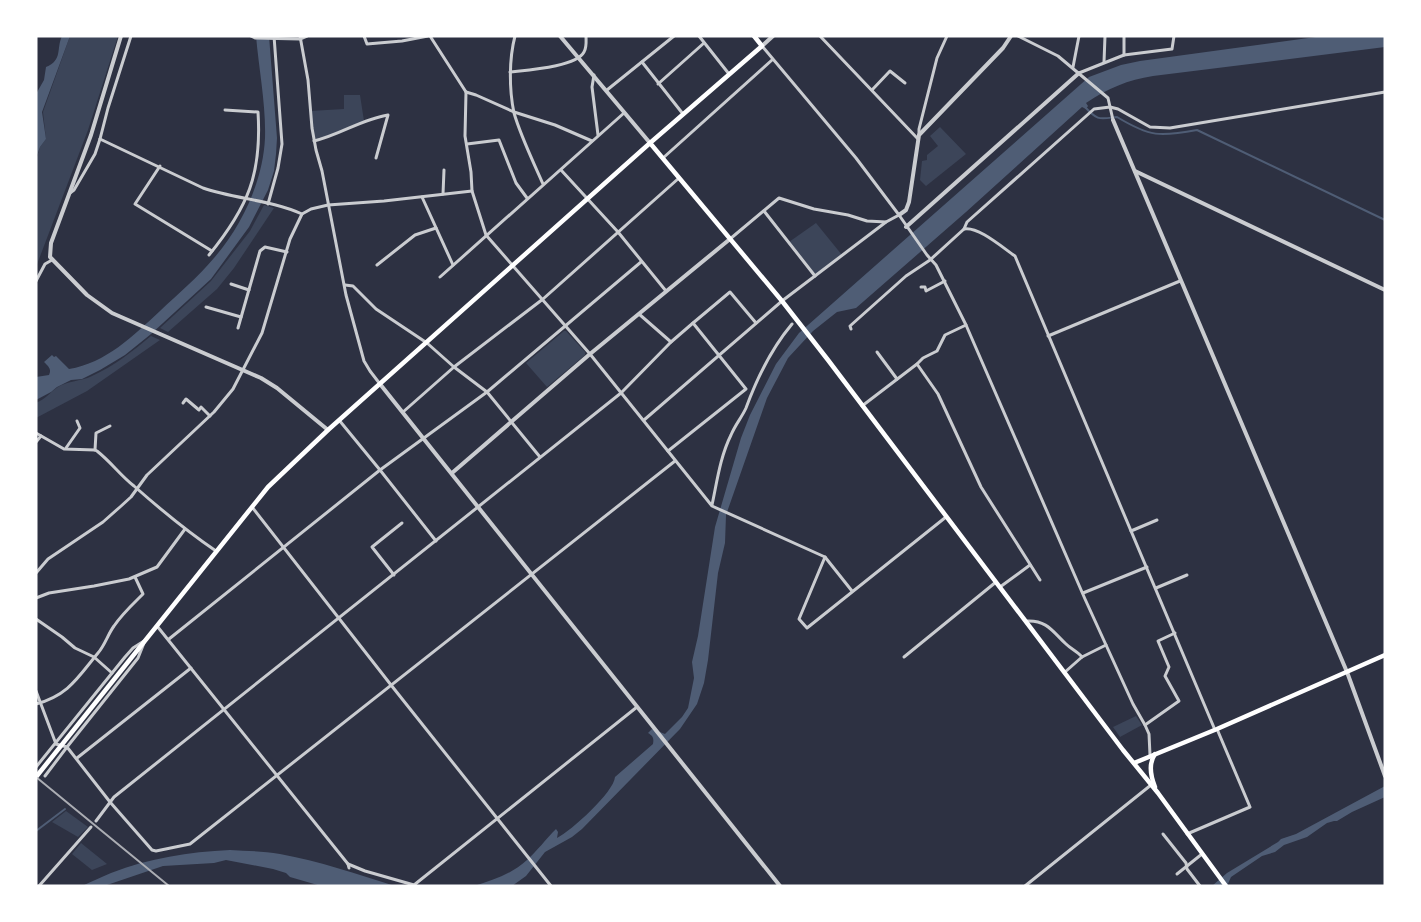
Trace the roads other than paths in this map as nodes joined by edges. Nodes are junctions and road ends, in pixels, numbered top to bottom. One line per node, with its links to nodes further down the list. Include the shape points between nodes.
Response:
1 (121, 36): 65 (street)
2 (130, 36): 51 (street)
3 (307, 36): 22 (street)
4 (364, 36): 5 (street, via 367,44)
5 (429, 36): 41 (street)
6 (515, 36): 33 (street)
7 (560, 36): 28 (street)
8 (586, 36): 28 (street, via 586,50)
9 (674, 36): 30 (street)
10 (698, 36): 25 (street)
11 (754, 36): 26 (main road)
12 (773, 36): 26 (street)
13 (820, 36): 40 (street)
14 (947, 36): 50 (street, via 937,58)
15 (1010, 36): 50 (street, via 1004,48)
16 (1018, 36): 24 (street)
17 (1079, 36): 32 (street)
18 (1105, 36): 31 (street)
19 (1124, 36): 27 (street)
20 (1174, 36): 27 (street, via 1172,49)
21 (253, 37): 23 (street)
22 (300, 37): 23 (street); 52 (street)
23 (273, 38): 71 (street, via 282,144)
24 (1025, 38): 32 (street)
25 (704, 43): 34 (street); 38 (street)
26 (762, 46): 29 (street); 34 (main road)
27 (1124, 55): 31 (street)
28 (579, 58): 33 (street, via 547,68); 36 (street)
29 (772, 60): 57 (street); 75 (street, via 856,158)
30 (642, 62): 38 (street); 39 (street)
31 (1104, 62): 35 (street)
32 (1073, 68): 35 (street)
33 (510, 72): 45 (street)
34 (730, 74): 47 (main road)
35 (1080, 74): 43 (street, via 1108,98); 78 (street)
36 (594, 75): 39 (street); 49 (street, via 592,87)
37 (905, 83): 40 (street, via 890,71)
38 (658, 84): 47 (street)
39 (606, 90): 46 (street)
40 (872, 90): 50 (street)
41 (466, 92): 45 (street); 55 (street)
42 (1385, 92): 43 (street, via 1170,128 1150,127 1118,108)
43 (1110, 107): 48 (street); 79 (street, via 1088,114 967,222)
44 (225, 110): 68 (street, via 258,112 260,138 254,179)
45 (514, 112): 53 (street); 63 (street)
46 (624, 113): 49 (street); 54 (street)
47 (683, 114): 54 (main road)
48 (1113, 120): 61 (street)
49 (598, 136): 53 (street)
50 (919, 137): 75 (street, via 911,197 908,207)
51 (100, 139): 58 (street); 65 (street)
52 (314, 141): 56 (street, via 388,115); 72 (street)
53 (592, 141): 60 (street)
54 (650, 143): 57 (main road); 70 (main road)
55 (467, 144): 64 (street); 69 (street, via 499,140 516,183)
56 (376, 158)
57 (663, 158): 62 (main road)
58 (160, 166): 68 (street, via 203,188); 83 (street, via 135,204)
59 (444, 170): 66 (street)
60 (561, 170): 63 (street); 70 (street)
61 (1135, 171): 96 (street); 101 (street)
62 (679, 178): 80 (street); 82 (main road)
63 (543, 184): 69 (street)
64 (472, 192): 66 (street); 81 (street)
65 (69, 194): 87 (street, via 51,243)
66 (443, 194): 67 (street)
67 (422, 197): 72 (street); 77 (street)
68 (247, 198): 71 (street); 83 (street, via 231,227)
69 (528, 198): 81 (street)
70 (587, 200): 80 (street); 91 (main road)
71 (267, 204): 74 (street)
72 (328, 205): 74 (street); 98 (street)
73 (764, 210): 76 (street, via 779,198 867,221); 82 (street); 92 (street)
74 (302, 214): 84 (street)
75 (899, 215): 76 (street); 78 (street)
76 (886, 222): 92 (street)
77 (436, 228): 89 (street); 90 (street, via 415,236)
78 (907, 228): 86 (street)
79 (964, 229): 86 (street); 115 (street, via 979,232 1015,256)
80 (618, 232): 88 (street); 103 (street)
81 (486, 235): 89 (street); 91 (street)
82 (730, 239): 102 (street); 104 (main road)
83 (212, 251): 85 (street)
84 (287, 252): 100 (street, via 262,248); 123 (street, via 262,333)
85 (208, 255)
86 (931, 259): 95 (street); 114 (street, via 884,294 850,326)
87 (52, 260): 94 (street, via 45,264); 123 (street, via 112,313)
88 (641, 262): 102 (street); 112 (street)
89 (453, 265): 93 (street)
90 (377, 266)
91 (514, 266): 103 (street); 117 (main road)
92 (815, 276): 104 (street)
93 (440, 277)
94 (36, 281)
95 (945, 281): 99 (street, via 926,291); 111 (street)
96 (1180, 281): 115 (street); 192 (street)
97 (231, 284): 100 (street)
98 (345, 285): 117 (street, via 352,286 376,309); 125 (street, via 364,361)
99 (921, 287)
100 (249, 290): 107 (street)
101 (1385, 290)
102 (666, 291): 106 (street)
103 (542, 299): 112 (street); 122 (street)
104 (782, 301): 109 (street); 131 (main road)
105 (206, 307): 107 (street)
106 (639, 314): 116 (street); 119 (street)
107 (241, 317): 113 (street)
108 (693, 323): 109 (street, via 730,292); 116 (street); 120 (street)
109 (756, 323): 120 (street)
110 (792, 324): 129 (street)
111 (966, 325): 121 (street, via 945,336 937,351); 176 (street)
112 (566, 326): 119 (street); 127 (street)
113 (238, 328)
114 (852, 330)
115 (1048, 336): 159 (street)
116 (671, 342): 128 (street)
117 (427, 343): 122 (street); 125 (main road)
118 (877, 352): 124 (street)
119 (590, 354): 128 (street); 137 (street)
120 (719, 355): 126 (street); 135 (street)
121 (917, 364): 124 (street); 164 (street, via 938,394 981,487)
122 (454, 367): 127 (street); 132 (street)
123 (244, 370): 133 (street, via 233,390); 139 (street, via 277,388)
124 (897, 379): 131 (street)
125 (380, 384): 132 (street); 134 (main road)
126 (746, 389): 129 (street); 146 (street)
127 (487, 392): 137 (street); 142 (street)
128 (621, 393): 135 (street); 147 (street)
129 (751, 393): 153 (street, via 724,452)
130 (183, 403): 133 (street, via 186,399)
131 (862, 406): 155 (main road)
132 (403, 412): 142 (street)
133 (210, 416): 151 (street)
134 (339, 420): 139 (main road); 149 (street)
135 (644, 420): 146 (street)
136 (77, 421): 144 (street, via 80,428)
137 (512, 421): 147 (street); 150 (street)
138 (110, 426): 145 (street, via 96,433)
139 (328, 430): 154 (main road, via 268,487)
140 (36, 433): 141 (street)
141 (41, 436): 143 (street); 144 (street)
142 (424, 437): 149 (street); 150 (street)
143 (36, 442)
144 (65, 449): 145 (street)
145 (95, 450): 151 (street)
146 (668, 451): 148 (street)
147 (540, 456): 152 (street)
148 (676, 460): 153 (street); 167 (street)
149 (380, 470): 160 (street); 161 (street)
150 (452, 473): 152 (street)
151 (136, 488): 158 (street); 166 (street, via 103,522 48,559)
152 (478, 506): 160 (street); 167 (street)
153 (712, 506): 163 (street)
154 (252, 507): 161 (street); 162 (main road)
155 (946, 517): 172 (main road); 175 (street)
156 (1157, 520): 159 (street)
157 (402, 523): 168 (street, via 372,547)
158 (184, 529): 162 (street); 170 (street, via 157,567)
159 (1131, 531): 165 (street)
160 (436, 541): 168 (street)
161 (283, 548): 179 (street); 183 (street)
162 (216, 552): 181 (main road)
163 (825, 557): 175 (street); 175 (street, via 799,618 807,628)
164 (1030, 565): 171 (street); 173 (street)
165 (1147, 567): 174 (street); 176 (street)
166 (36, 573)
167 (531, 573): 194 (street); 198 (street)
168 (394, 575): 179 (street)
169 (1187, 575): 174 (street)
170 (136, 577): 177 (street); 188 (street, via 143,594 114,626)
171 (1040, 580)
172 (996, 582): 173 (main road); 189 (street)
173 (1000, 587): 180 (main road)
174 (1156, 588): 182 (street)
175 (852, 592)
176 (1082, 593): 185 (street)
177 (36, 598)
178 (36, 619): 188 (street, via 75,648)
179 (339, 619): 194 (street); 199 (street)
180 (1027, 621): 187 (street, via 1042,623); 191 (main road)
181 (157, 626): 183 (street); 184 (main road)
182 (1175, 633): 200 (street, via 1158,641 1169,668 1165,676 1178,702); 201 (street)
183 (169, 639): 190 (street)
184 (145, 641): 193 (street, via 133,648); 203 (street, via 138,658); 212 (main road)
185 (1106, 645): 187 (street); 200 (street)
186 (1385, 655): 192 (main road)
187 (1082, 656): 191 (street)
188 (94, 657): 193 (street); 196 (street, via 74,684)
189 (904, 657)
190 (191, 668): 199 (street); 206 (street)
191 (1065, 672): 207 (main road)
192 (1347, 672): 201 (main road); 211 (street)
193 (112, 673): 202 (street)
194 (391, 685): 210 (street); 216 (street)
195 (36, 691): 196 (street)
196 (41, 703): 197 (street); 202 (street)
197 (36, 704)
198 (638, 706): 216 (street); 226 (street)
199 (224, 709): 210 (street); 215 (street)
200 (1145, 725): 205 (street, via 1150,737)
201 (1216, 729): 204 (main road); 220 (street, via 1250,807)
202 (56, 744): 203 (street); 208 (street)
203 (67, 747): 206 (street); 209 (street)
204 (1158, 752): 205 (main road); 214 (main road, via 1152,758 1151,768)
205 (1150, 756): 207 (main road)
206 (77, 758): 215 (street)
207 (1134, 763): 213 (main road)
208 (36, 767)
209 (45, 776)
210 (276, 776): 215 (street, via 190,844 156,851); 216 (street, via 349,866 414,885)
211 (1385, 776)
212 (36, 778)
213 (1151, 785): 214 (main road); 227 (street)
214 (1158, 793): 220 (main road)
215 (110, 802): 217 (street)
216 (497, 818): 225 (street)
217 (96, 821)
218 (91, 827): 224 (street)
219 (1163, 834): 222 (street)
220 (1187, 834): 221 (main road)
221 (1202, 854): 222 (street); 229 (main road)
222 (1186, 866): 223 (street); 228 (street)
223 (1177, 874)
224 (39, 886)
225 (551, 886)
226 (780, 886)
227 (1025, 886)
228 (1200, 886)
229 (1226, 886)

